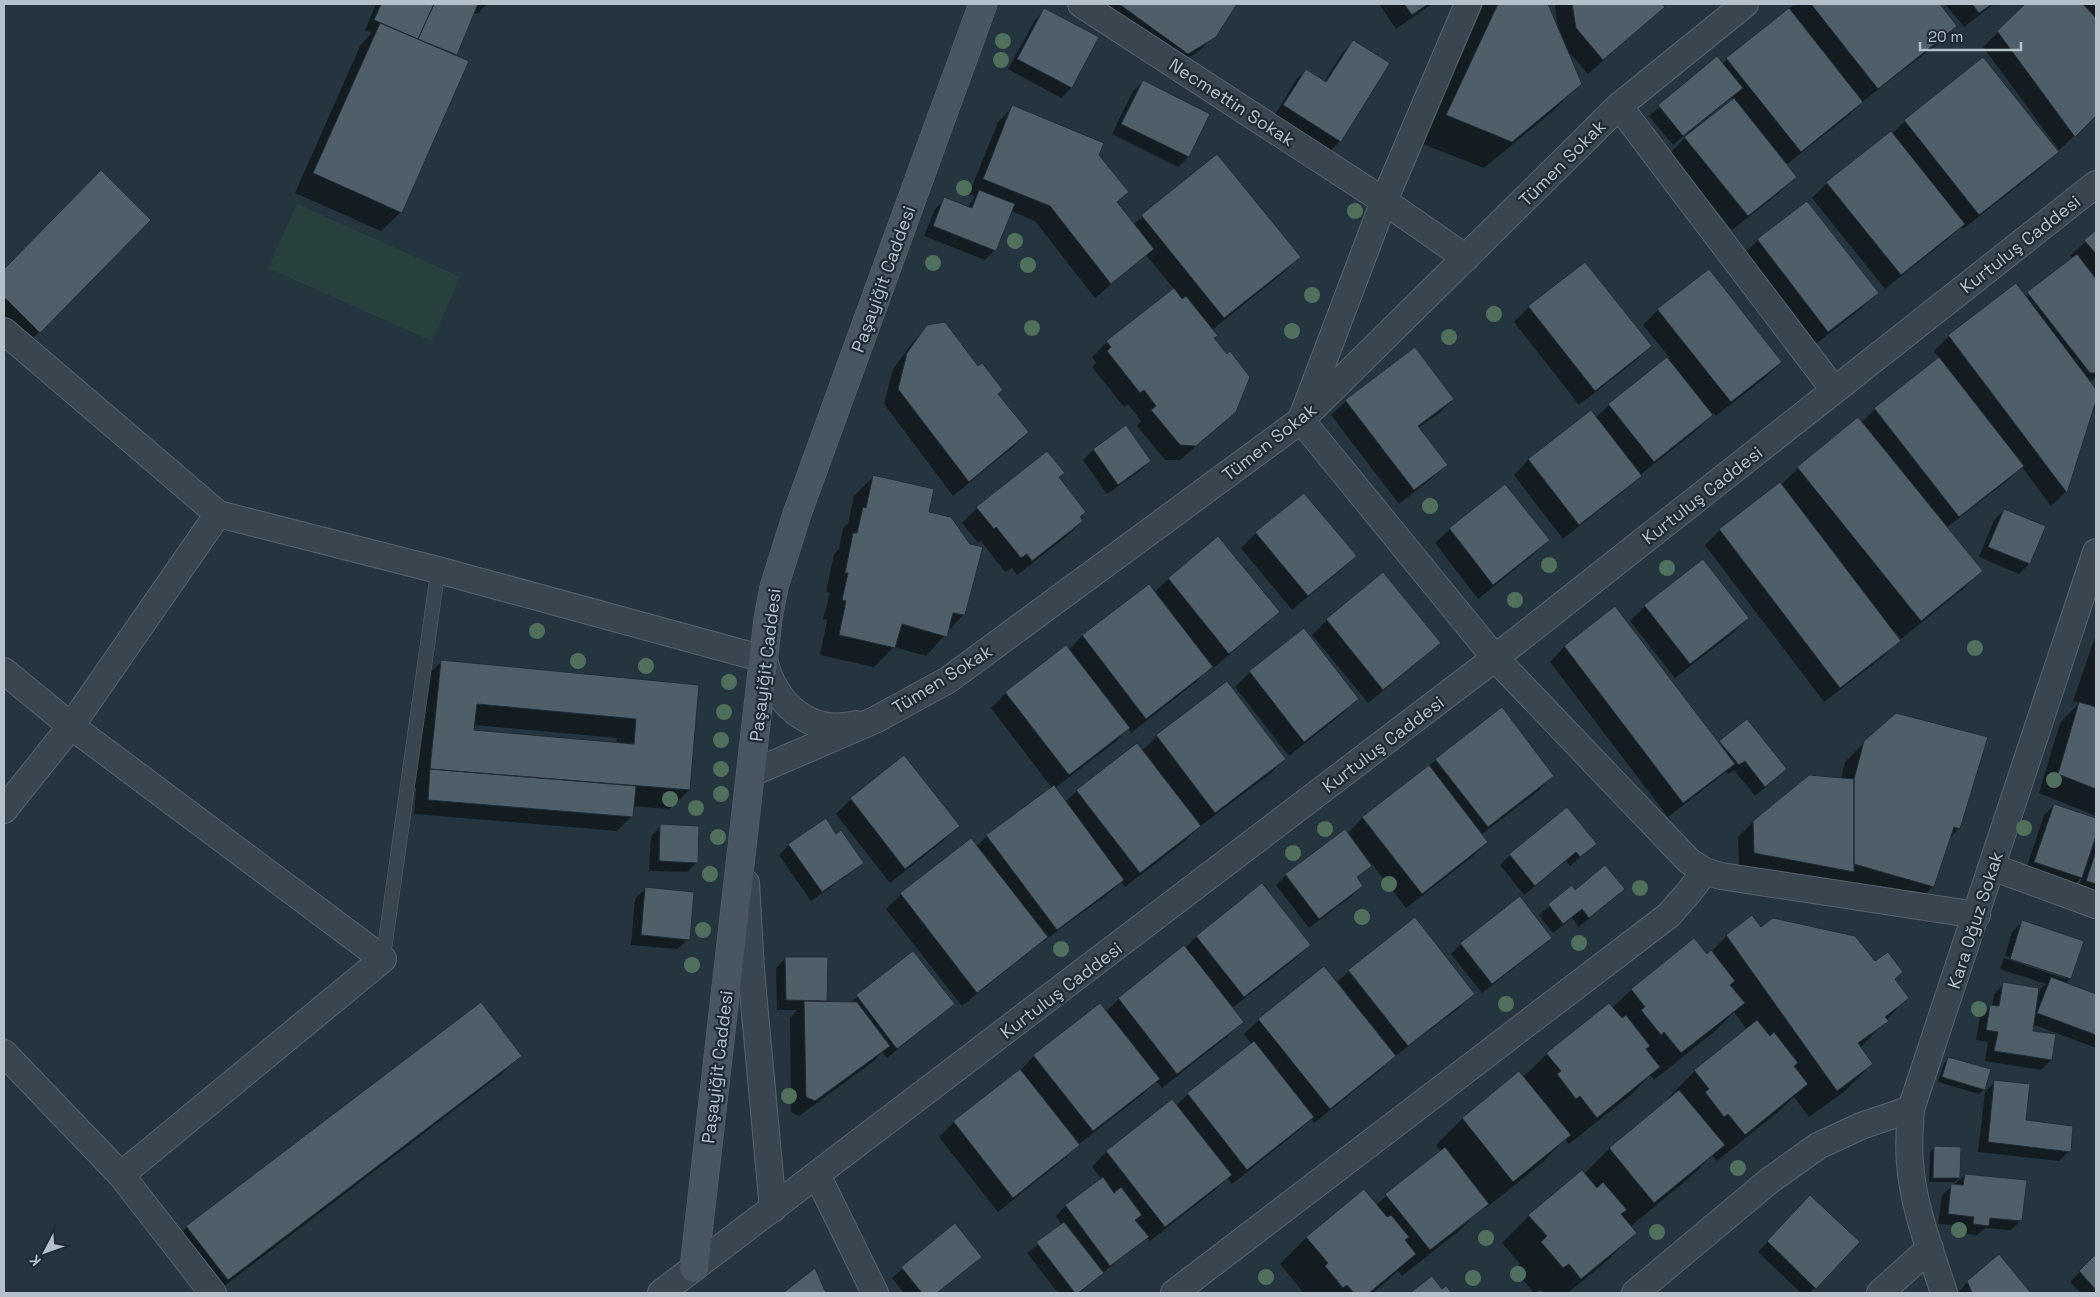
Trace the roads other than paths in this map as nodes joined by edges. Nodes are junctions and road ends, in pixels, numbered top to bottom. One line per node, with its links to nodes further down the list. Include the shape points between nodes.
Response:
1 (983, 4): 16 (main road, Paşayiğit Caddesi, via 788,541 774,588)
2 (1081, 4): 7 (street, Necmettin Sokak)
3 (1468, 4): 7 (street)
4 (1745, 4): 5 (street, Tümen Sokak)
5 (1619, 106): 8 (street, Tümen Sokak); 10 (street)
6 (2096, 184): 10 (street, Kurtuluş Caddesi)
7 (1384, 201): 8 (street, Necmettin Sokak); 11 (street)
8 (1466, 258): 11 (street, Tümen Sokak)
9 (4, 331): 12 (street)
10 (1834, 390): 15 (street, Kurtuluş Caddesi)
11 (1302, 420): 15 (street); 18 (street, Tümen Sokak, via 973,664)
12 (218, 514): 14 (street); 19 (street)
13 (2096, 552): 23 (street, Kara Oğuz Sokak)
14 (438, 570): 16 (street); 27 (lane)
15 (1495, 658): 24 (street, via 1689,861); 31 (street, Kurtuluş Caddesi)
16 (764, 659): 18 (street, via 773,688 798,715 829,726 846,727); 20 (main road, Paşayiğit Caddesi)
17 (4, 671): 19 (street)
18 (875, 720): 20 (street, Tümen Sokak)
19 (71, 726): 21 (street); 27 (street)
20 (752, 774): 22 (main road, Paşayiğit Caddesi)
21 (4, 810)
22 (744, 840): 32 (street, via 751,970); 34 (main road, Paşayiğit Caddesi)
23 (1992, 868): 25 (street); 26 (street, Kara Oğuz Sokak)
24 (1705, 871): 26 (street); 38 (street, via 1669,915)
25 (2096, 905)
26 (1977, 915): 29 (street, Kara Oğuz Sokak)
27 (383, 959): 30 (street)
28 (4, 1053): 30 (street)
29 (1911, 1109): 33 (street, Kara Oğuz Sokak, via 1910,1165); 39 (street, via 1861,1126 1818,1146 1769,1181)
30 (121, 1175): 35 (street)
31 (817, 1175): 32 (street, Kurtuluş Caddesi); 37 (street)
32 (774, 1209): 34 (street, Kurtuluş Caddesi)
33 (1930, 1248): 40 (street); 41 (street, Kara Oğuz Sokak)
34 (694, 1268): 36 (street, Kurtuluş Caddesi)
35 (213, 1293)
36 (661, 1293)
37 (874, 1293)
38 (1174, 1293)
39 (1635, 1293)
40 (1880, 1293)
41 (1944, 1293)

